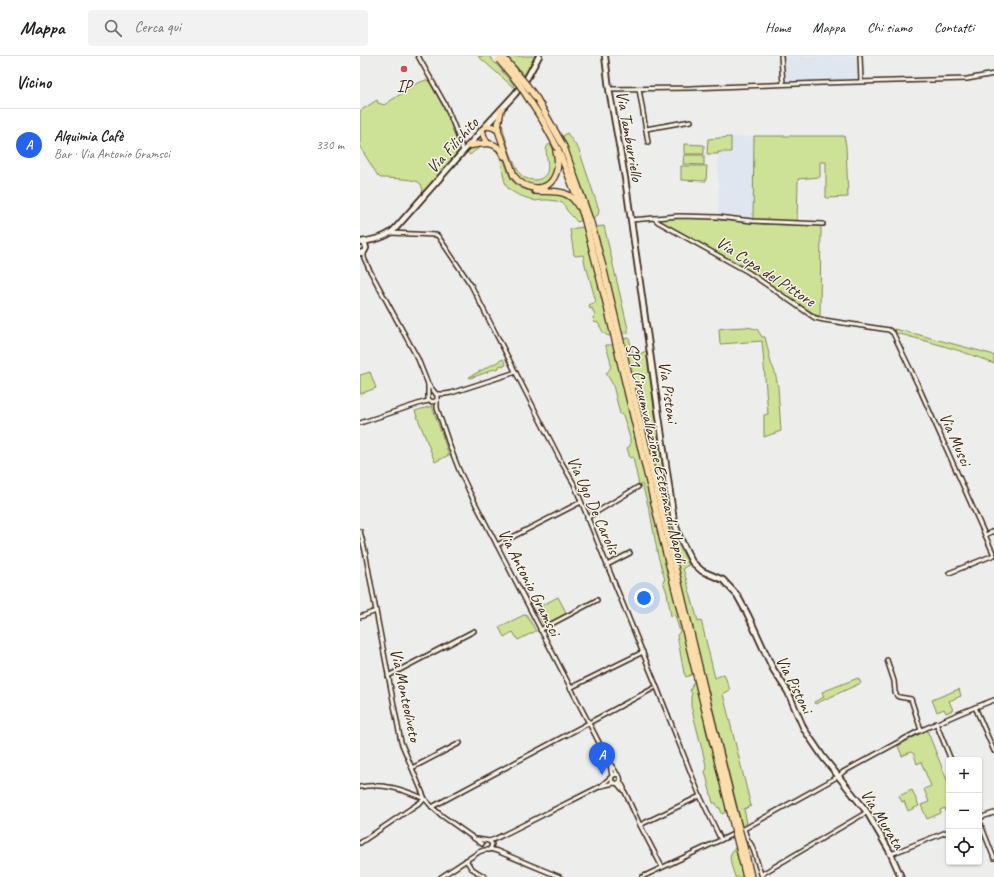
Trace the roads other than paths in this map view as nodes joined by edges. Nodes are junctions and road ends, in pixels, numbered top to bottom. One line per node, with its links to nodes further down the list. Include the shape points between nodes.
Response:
1 (418, 56): 21 (street, via 446,106)
2 (539, 56): 12 (street, Via Filichito, via 527,78)
3 (605, 56): 10 (street, Via Tamburriello)
4 (781, 56): 9 (street)
5 (860, 56): 8 (street)
6 (500, 57): 20 (highway, SP1 Circumvallazione Esterna di Napoli, bridge); 20 (highway, SP1 Circumvallazione Esterna di Napoli, bridge, via 537,99)
7 (994, 74): 8 (street, via 967,79)
8 (861, 82): 9 (street)
9 (782, 84): 11 (street)
10 (609, 89): 11 (street); 24 (street, Via Tamburriello)
11 (640, 89): 15 (street)
12 (501, 110): 14 (street, Via Filichito); 16 (highway)
13 (691, 121): 15 (street)
14 (484, 128): 16 (highway, via 492,127); 18 (highway); 19 (street, Via Filichito)
15 (646, 129): 17 (street)
16 (498, 130): 20 (highway, via 514,176 527,187 538,188 551,182 558,167)
17 (648, 142)
18 (487, 143): 19 (highway); 22 (highway, via 502,152 511,176 520,186 533,191 567,194 575,201)
19 (468, 146): 21 (street, Via Filichito)
20 (559, 148): 22 (highway, SP1 Circumvallazione Esterna di Napoli); 79 (highway, SP1 Circumvallazione Esterna di Napoli, via 591,223 604,271)
21 (463, 152): 26 (street, Via Filichito)
22 (584, 217): 79 (highway, SP1 Circumvallazione Esterna di Napoli)
23 (654, 218): 24 (street); 25 (street, via 710,217); 30 (street, Via Cupa del Pittore, via 748,272 815,318 889,330)
24 (631, 220): 72 (street, Via Pistoni, via 674,521 680,538 692,562 702,571 723,580 737,595 773,669 788,692 804,729)
25 (822, 224)
26 (391, 233): 27 (street, Via Filichito); 31 (street, Via Ugo De Carolis, via 438,236 471,285)
27 (374, 240): 28 (street, Via Filichito); 29 (street, Via Filichito)
28 (361, 242): 29 (street, via 365,244)
29 (363, 252): 32 (street, via 366,263 414,352)
30 (893, 333): 44 (street, Via Musci)
31 (516, 372): 34 (street); 40 (street, Via Ugo De Carolis)
32 (428, 384): 33 (street); 35 (street)
33 (435, 393): 34 (street); 35 (street, via 432,392); 36 (street, Via Antonio Gramsci)
34 (443, 394): 36 (street)
35 (429, 399): 36 (street); 37 (street, Via Antonio Gramsci); 38 (street)
36 (437, 399): 37 (street, Via Antonio Gramsci)
37 (437, 408): 45 (street, Via Antonio Gramsci, via 459,470)
38 (360, 423)
39 (638, 487): 41 (street)
40 (581, 502): 41 (street, Via Ugo De Carolis); 45 (street)
41 (588, 518): 48 (street, Via Ugo De Carolis)
42 (360, 531): 51 (street, Via Monteoliveto)
43 (994, 531): 44 (street)
44 (985, 536): 47 (street, Via Musci)
45 (497, 545): 53 (street, Via Antonio Gramsci)
46 (630, 553): 48 (street)
47 (994, 555): 49 (street)
48 (607, 565): 55 (street, Via Ugo De Carolis)
49 (949, 573)
50 (597, 600): 53 (street)
51 (376, 611): 52 (street); 57 (street, Via Monteoliveto)
52 (360, 618)
53 (540, 630): 58 (street, Via Antonio Gramsci)
54 (474, 631): 57 (street)
55 (643, 652): 58 (street); 76 (street, Via Ugo De Carolis)
56 (886, 660): 64 (street, via 896,694 911,699)
57 (388, 676): 69 (street, Via Monteoliveto, via 401,742)
58 (570, 688): 63 (street, Via Antonio Gramsci)
59 (654, 688): 63 (street)
60 (994, 700): 61 (street)
61 (975, 707): 62 (street); 66 (street)
62 (936, 723): 64 (street); 67 (street)
63 (589, 724): 68 (street, Via Antonio Gramsci); 78 (street)
64 (921, 730): 72 (street)
65 (460, 742): 69 (street)
66 (994, 751)
67 (950, 757)
68 (610, 764): 70 (street, Via Antonio Gramsci); 71 (street, Via Antonio Gramsci)
69 (412, 768): 77 (street, Via Monteoliveto)
70 (617, 774): 71 (street); 73 (street, Via Antonio Gramsci, via 620,776)
71 (612, 776): 73 (street, Via Antonio Gramsci, via 612,781); 74 (street)
72 (839, 776): 80 (street, Via Murata); 85 (street)
73 (617, 782): 74 (street); 83 (street, via 624,790)
74 (601, 786): 88 (street, Via Monteoliveto)
75 (360, 787): 77 (street, via 389,787)
76 (700, 796): 83 (street); 90 (street, Via Ugo De Carolis)
77 (425, 798): 78 (street, Via Monteoliveto); 91 (street)
78 (432, 807): 87 (street, Via Monteoliveto)
79 (732, 810): 94 (highway, SP1 Circumvallazione Esterna di Napoli, bridge)
80 (867, 812): 95 (street, Via Murata); 100 (street)
81 (994, 813): 82 (street)
82 (982, 818)
83 (640, 825): 98 (street)
84 (982, 827): 96 (street)
85 (744, 829): 90 (street); 100 (street)
86 (946, 832): 95 (street)
87 (475, 838): 89 (street, Via Monteoliveto); 92 (street, Via Monteoliveto)
88 (495, 839): 89 (street, Via Monteoliveto); 93 (street)
89 (487, 840): 92 (street, via 484,841); 93 (street)
90 (721, 840): 98 (street)
91 (360, 843)
92 (483, 847): 93 (street); 97 (street)
93 (491, 847): 99 (street)
94 (742, 851): 105 (highway, SP1 Circumvallazione Esterna di Napoli); 106 (highway, SP1 Circumvallazione Esterna di Napoli)
95 (891, 854): 107 (street, Via Murata)
96 (994, 858)
97 (466, 860): 101 (street); 102 (street, via 471,868)
98 (662, 867): 104 (street)
99 (550, 875): 103 (street)
100 (762, 875)
101 (441, 877)
102 (485, 877)
103 (560, 877)
104 (642, 877)
105 (746, 877)
106 (751, 877)
107 (901, 877)

